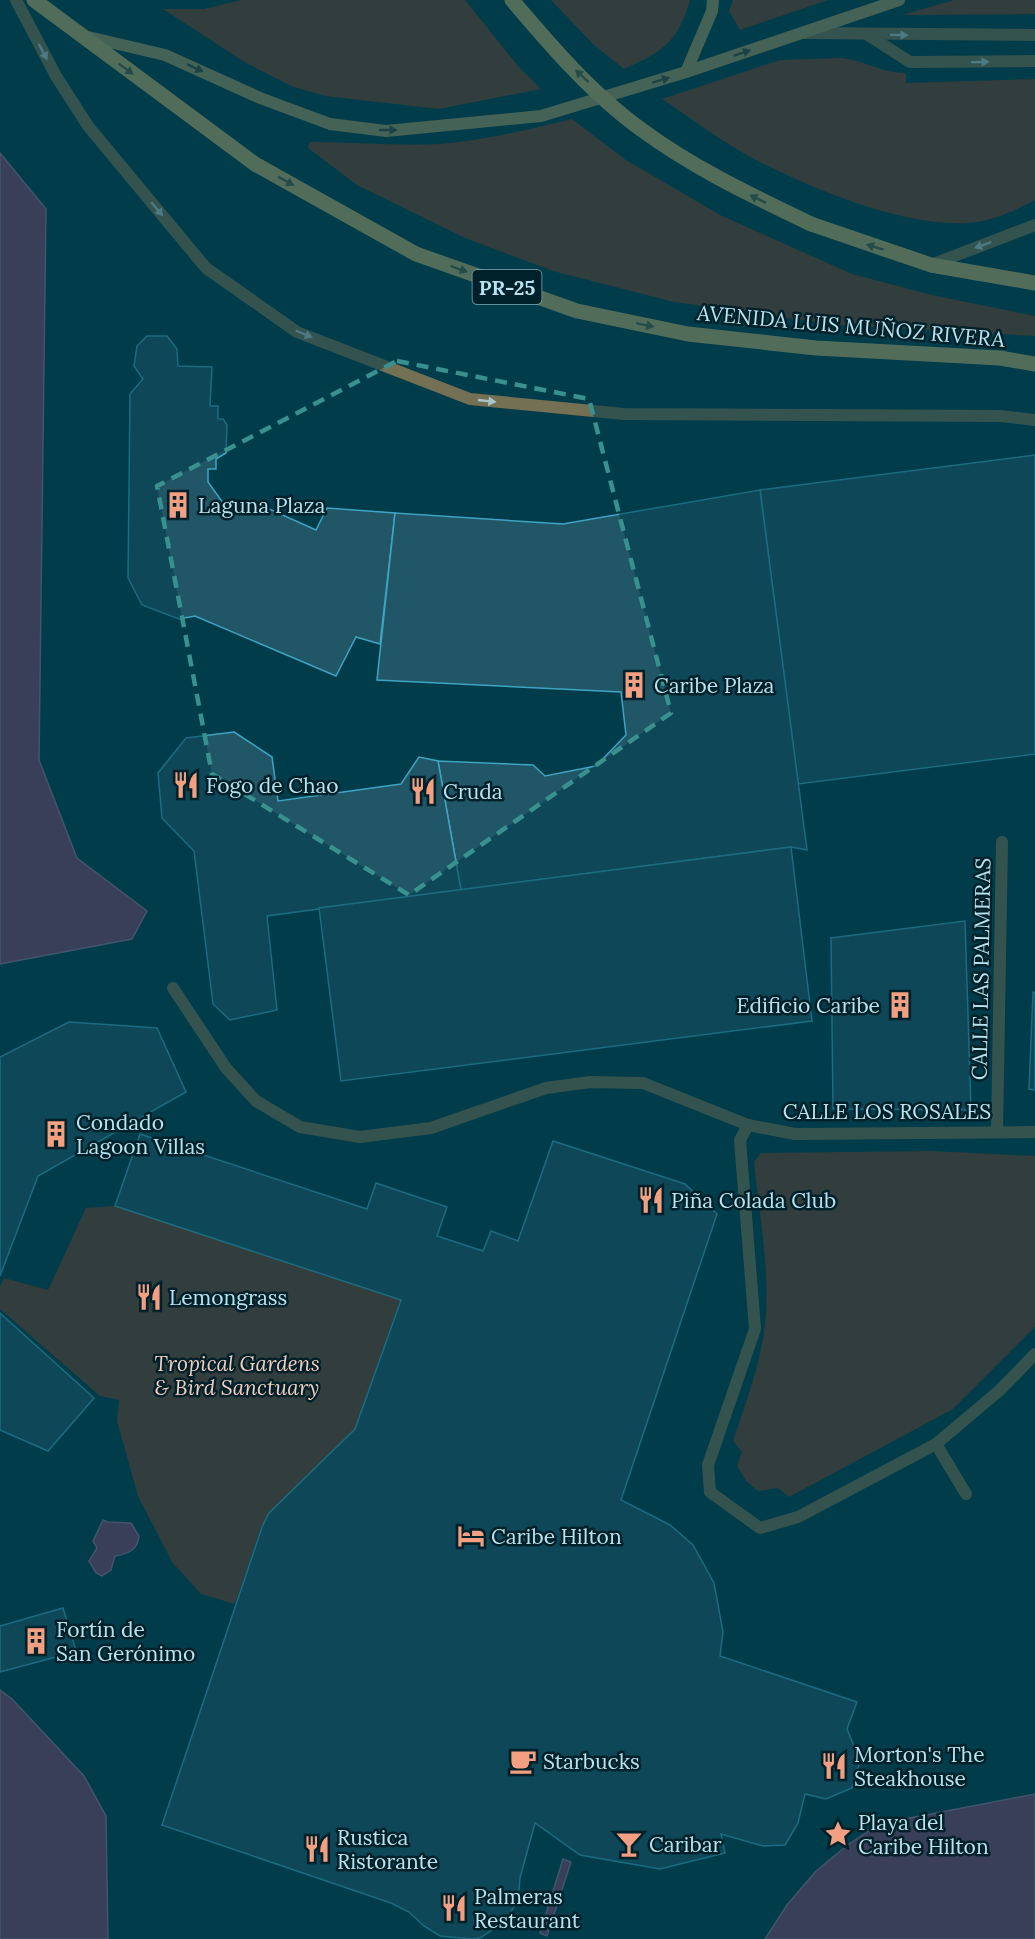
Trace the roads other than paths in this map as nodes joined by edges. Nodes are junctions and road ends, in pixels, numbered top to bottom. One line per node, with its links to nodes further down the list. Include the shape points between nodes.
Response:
1 (16, 0): 16 (street, one-way to 16, via 88,126 193,253 206,268 297,332 470,399 624,414 1000,416)
2 (33, 0): 7 (main road, AVENIDA LUIS MUÑOZ RIVERA)
3 (512, 0): 13 (main road, one-way to 3, bridge, via 811,224 722,182 641,130 578,74)
4 (713, 0): 11 (main road)
5 (899, 0): 6 (main road)
6 (798, 33): 8 (street); 11 (main road, one-way to 6)
7 (79, 34): 11 (main road, one-way to 11, via 165,55 260,98 330,124 386,131 541,116); 15 (main road, AVENIDA LUIS MUÑOZ RIVERA / PR-25, one-way to 15, via 255,164 416,254 577,311 688,334)
8 (867, 35): 9 (street, one-way to 9); 10 (street, one-way to 10, via 910,62)
9 (1035, 35)
10 (1035, 61)
11 (686, 72)
12 (1035, 225): 13 (street, one-way to 13)
13 (931, 265): 14 (main road)
14 (1035, 283)
15 (1035, 364)
16 (1035, 420)
17 (1002, 842): 20 (street, CALLE LAS PALMERAS)
18 (173, 988): 19 (street, CALLE LOS ROSALES, via 226,1068 256,1101 300,1127 360,1137 430,1128 546,1088 590,1082 644,1083)
19 (748, 1125): 20 (street, CALLE LOS ROSALES, via 795,1134); 23 (street, via 740,1140 755,1329 708,1464 710,1492 760,1528 798,1517)
20 (998, 1131): 21 (street, CALLE LOS ROSALES)
21 (1035, 1132)
22 (1035, 1354): 23 (street, via 1000,1390)
23 (936, 1444): 24 (street)
24 (966, 1494)

